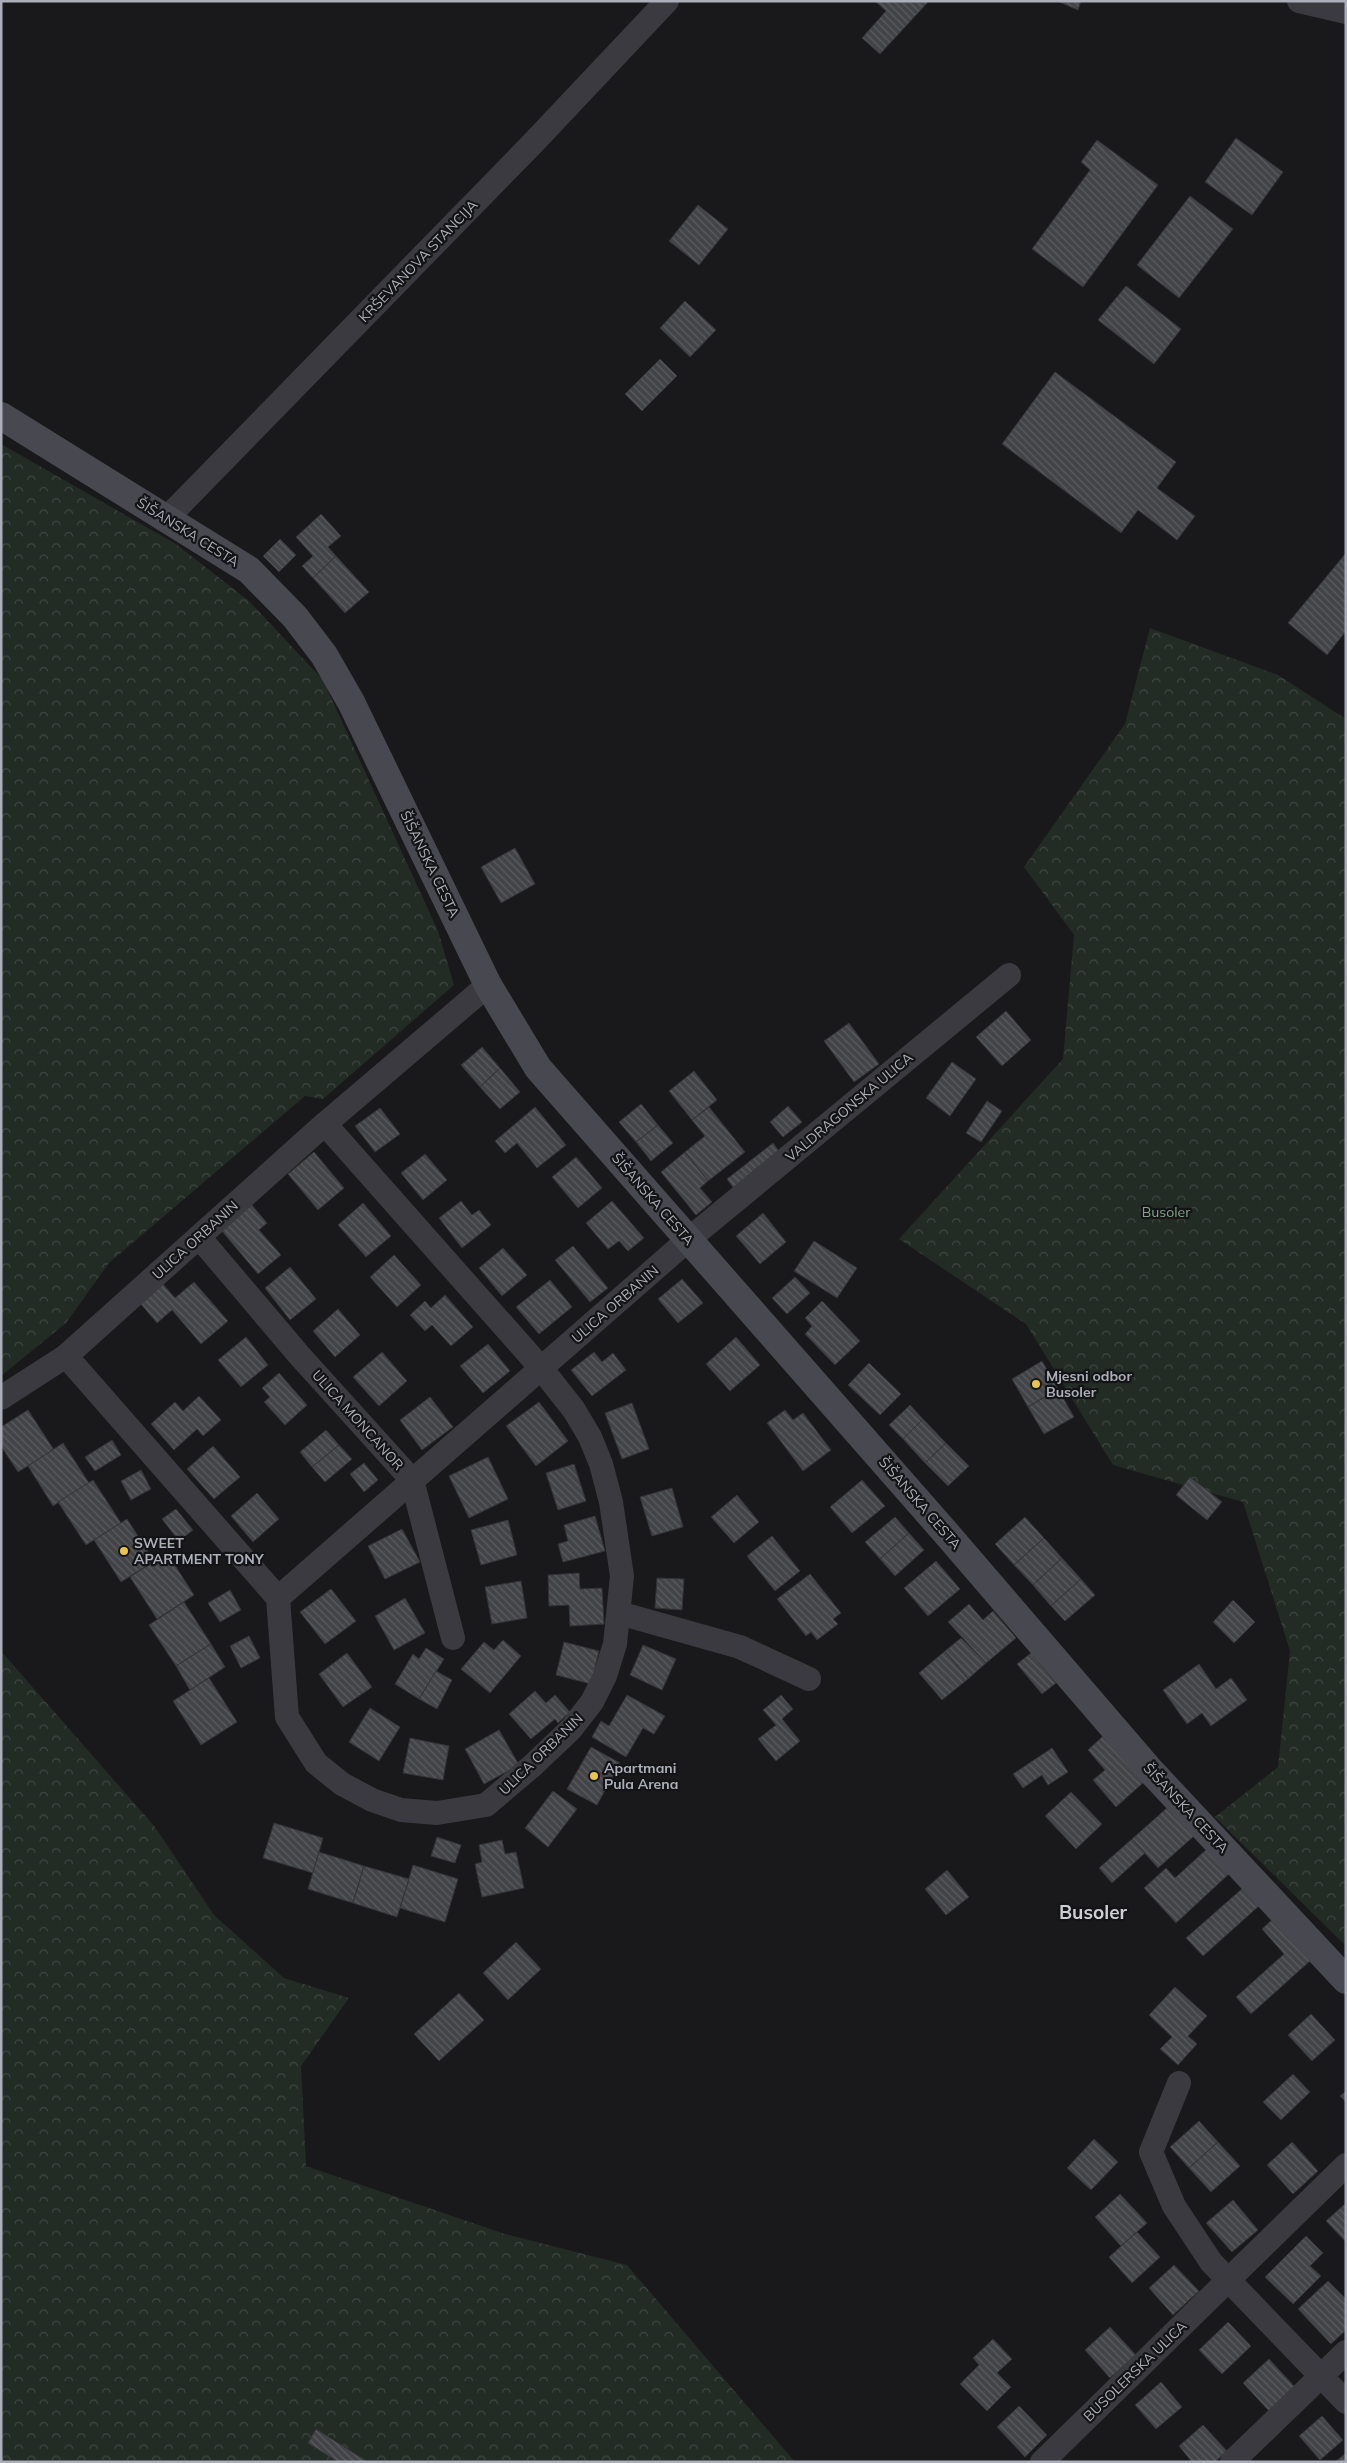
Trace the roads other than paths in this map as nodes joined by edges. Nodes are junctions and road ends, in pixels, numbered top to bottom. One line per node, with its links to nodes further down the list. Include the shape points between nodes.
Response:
1 (667, 1): 5 (street, KRŠEVANOVA STANCIJA)
2 (1299, 1): 3 (street)
3 (1346, 12)
4 (1, 416): 5 (main road, ŠIŠANSKA CESTA)
5 (167, 518): 7 (main road, ŠIŠANSKA CESTA, via 249,570 295,617 324,655 351,702)
6 (1009, 975): 10 (street, VALDRAGONSKA ULICA)
7 (488, 985): 8 (street, ULICA ORBANIN); 10 (main road, ŠIŠANSKA CESTA, via 538,1068)
8 (325, 1124): 9 (street, ULICA ORBANIN); 12 (street, ULICA ORBANIN)
9 (198, 1237): 11 (street, ULICA ORBANIN); 14 (street, ULICA MONCANOR)
10 (689, 1239): 12 (street, ULICA ORBANIN); 19 (main road, ŠIŠANSKA CESTA, via 1148,1768)
11 (66, 1356): 13 (street, ULICA ORBANIN); 15 (street)
12 (541, 1368): 14 (street, ULICA ORBANIN); 16 (street, ULICA ORBANIN, via 574,1410 601,1464 618,1540 622,1576)
13 (1, 1398)
14 (412, 1480): 15 (street, ULICA ORBANIN); 17 (street, ULICA MONCANOR)
15 (278, 1598): 16 (street, ULICA ORBANIN, via 287,1717 316,1763 342,1784 372,1800 401,1810 437,1813 471,1809 492,1801 570,1729 592,1702 605,1676 615,1644)
16 (619, 1612): 18 (street, via 740,1647)
17 (453, 1638)
18 (809, 1679)
19 (1346, 1980)
20 (1179, 2083): 22 (street, via 1151,2152 1174,2206 1211,2262)
21 (1346, 2165): 22 (street, BUSOLERSKA ULICA)
22 (1228, 2280): 24 (street); 26 (street, BUSOLERSKA ULICA)
23 (1346, 2352): 24 (street)
24 (1321, 2376): 25 (street); 27 (street)
25 (1346, 2402)
26 (1042, 2462)
27 (1232, 2462)

